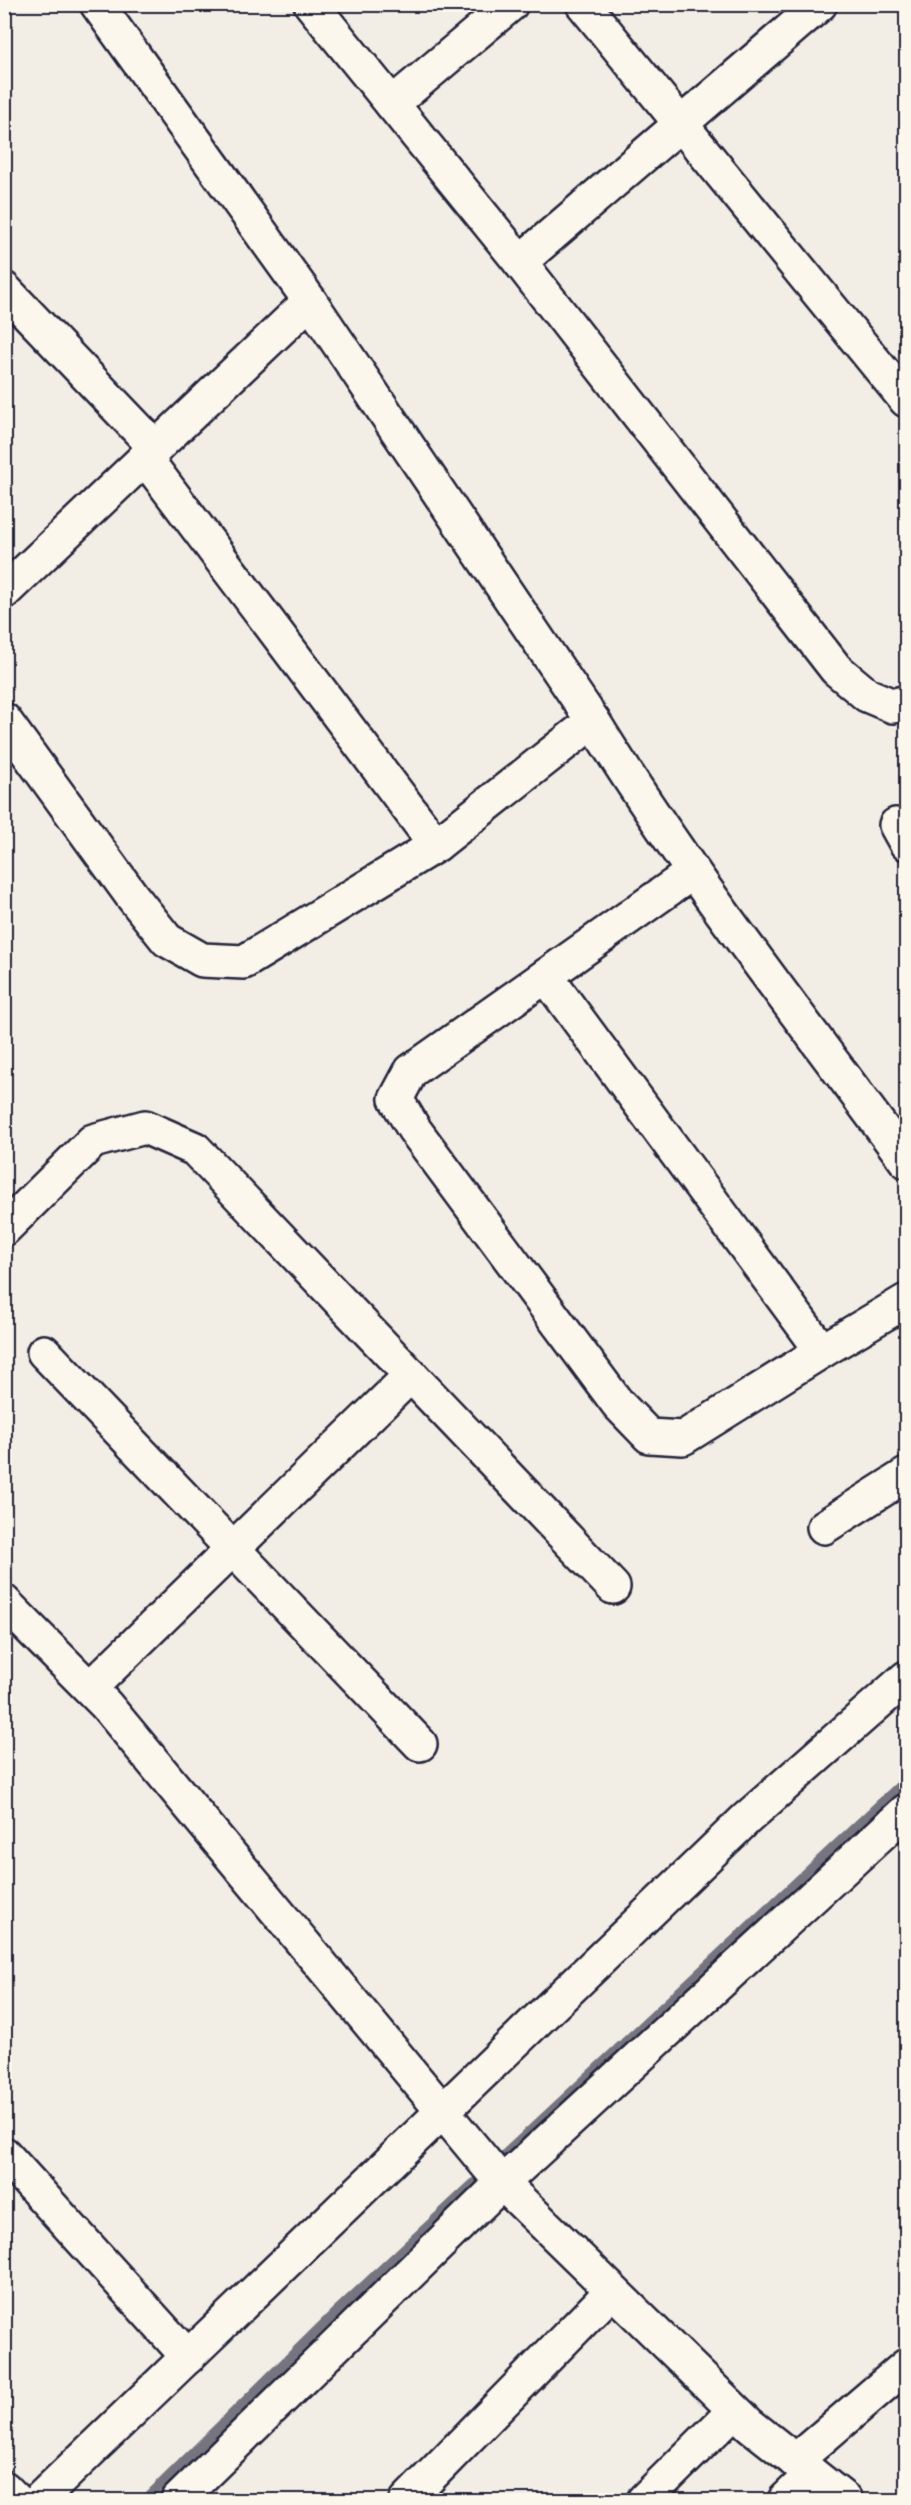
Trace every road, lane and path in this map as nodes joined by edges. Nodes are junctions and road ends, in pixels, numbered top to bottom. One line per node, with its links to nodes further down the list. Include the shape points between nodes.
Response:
1 (97, 4): 10 (street)
2 (311, 4): 6 (street)
3 (511, 4): 6 (street)
4 (583, 4): 7 (street)
5 (820, 4): 7 (street)
6 (392, 104): 8 (street)
7 (681, 124): 8 (street); 11 (street)
8 (520, 262): 14 (street, via 836,669 867,695 893,706)
9 (4, 289): 12 (street)
10 (310, 301): 12 (street); 16 (street)
11 (906, 400)
12 (151, 453): 13 (street); 17 (street)
13 (9, 580)
14 (906, 702)
15 (4, 720): 17 (street, via 167,940 202,960 244,962)
16 (593, 721): 17 (street); 18 (street)
17 (436, 845)
18 (693, 872): 19 (street); 20 (street)
19 (546, 975): 23 (street); 23 (street, via 411,1071 396,1099 414,1129 618,1404 649,1436 683,1438)
20 (906, 1161)
21 (4, 1229): 25 (street, via 93,1141 145,1127 195,1149)
22 (906, 1301): 23 (street)
23 (822, 1351)
24 (44, 1352): 28 (street)
25 (411, 1375): 28 (street); 29 (street)
26 (906, 1475): 27 (street)
27 (824, 1527)
28 (233, 1549): 32 (street); 33 (street)
29 (614, 1587)
30 (4, 1602): 32 (street)
31 (906, 1678): 35 (street, via 746,1819)
32 (90, 1688): 35 (street)
33 (420, 1744)
34 (906, 1811): 37 (street)
35 (441, 2113): 37 (street); 39 (street)
36 (4, 2154): 39 (street)
37 (501, 2183): 38 (street); 46 (street)
38 (611, 2292): 41 (street); 47 (street)
39 (188, 2357): 45 (street)
40 (906, 2366): 42 (street)
41 (734, 2410): 42 (street); 48 (street)
42 (804, 2468): 49 (street); 50 (street)
43 (4, 2488): 44 (street)
44 (16, 2500)
45 (39, 2500)
46 (178, 2500)
47 (406, 2500)
48 (644, 2500)
49 (785, 2500)
50 (845, 2500)

